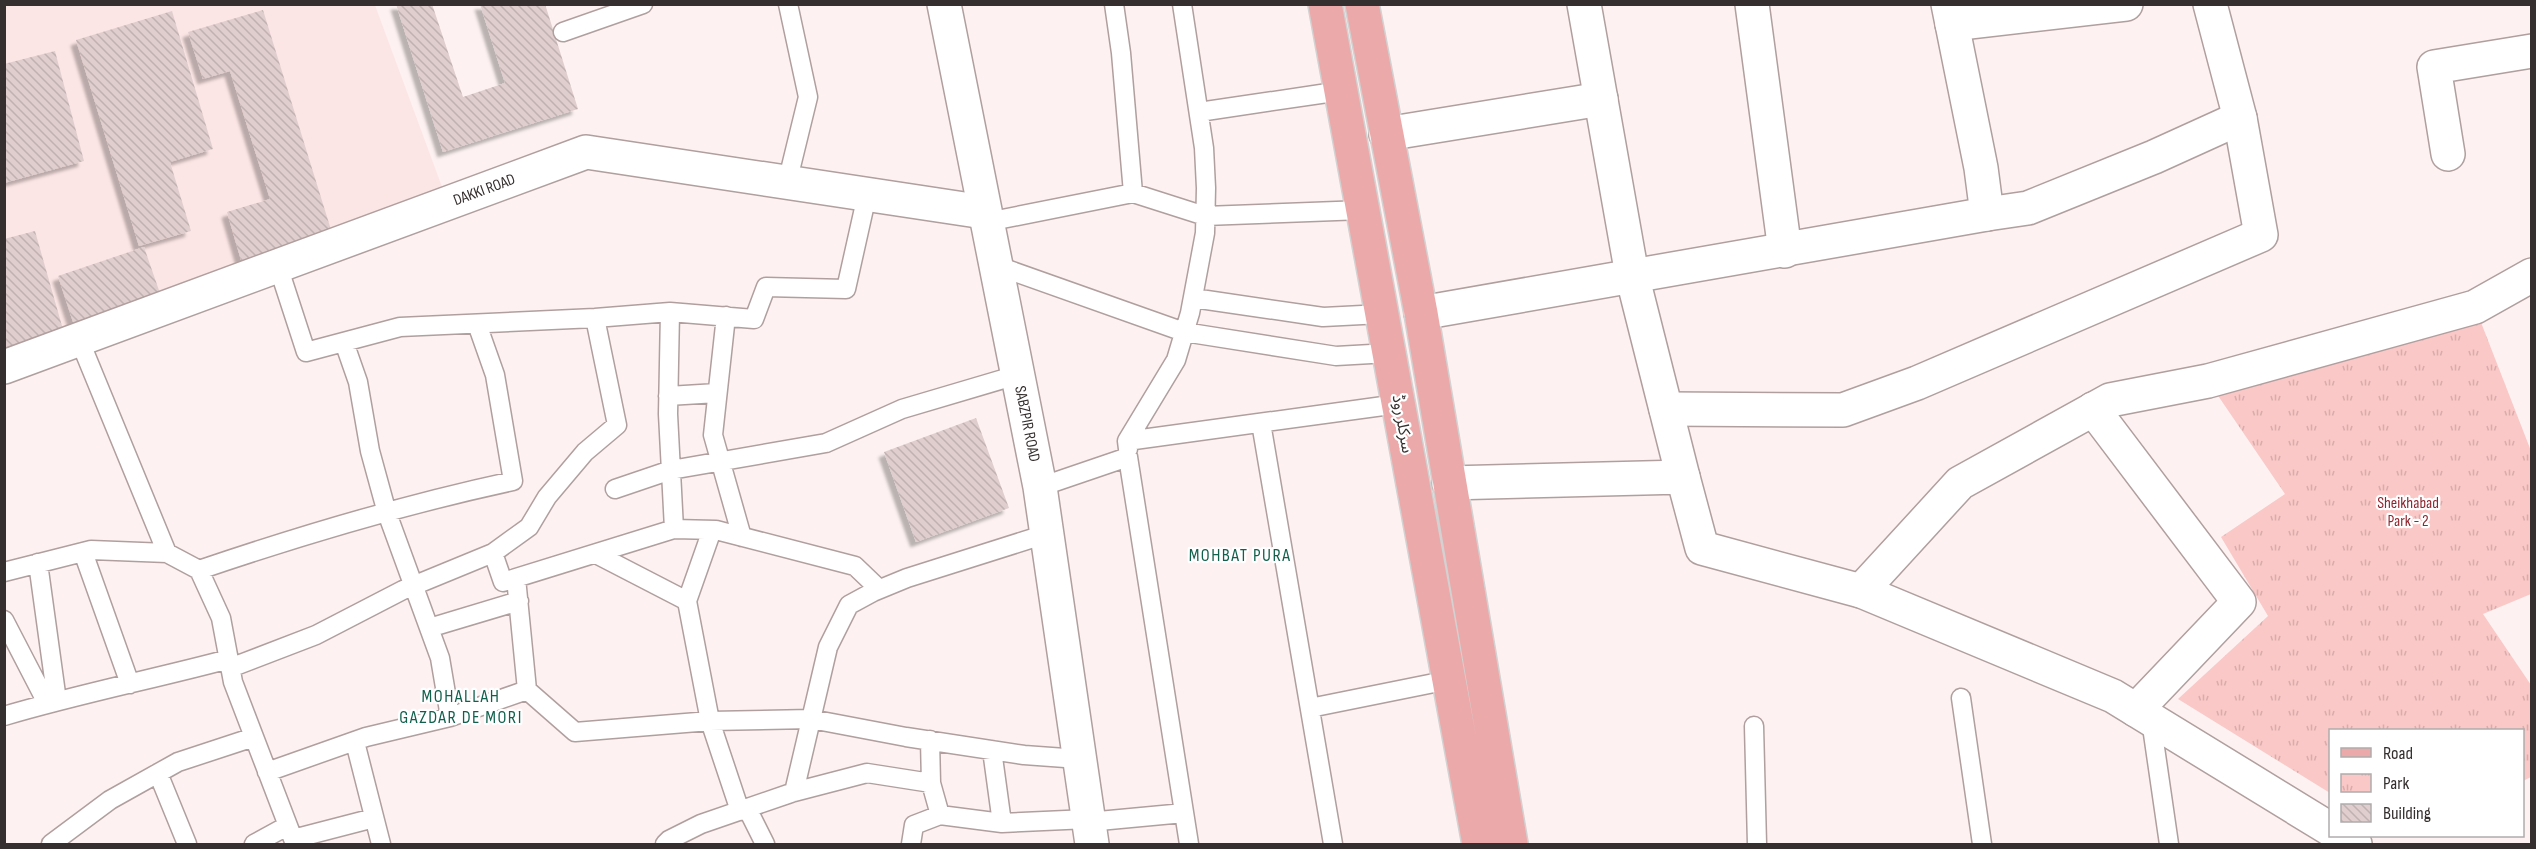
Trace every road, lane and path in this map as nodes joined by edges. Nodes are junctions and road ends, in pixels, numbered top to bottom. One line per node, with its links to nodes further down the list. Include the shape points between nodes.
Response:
1 (643, 4): 13 (lane)
2 (788, 4): 21 (lane, via 808,97)
3 (944, 4): 27 (street, SABZPIR ROAD)
4 (1114, 4): 22 (lane)
5 (1182, 4): 17 (lane)
6 (1325, 4): 15 (main road, سرکلر روڈ)
7 (1362, 4): 19 (main road)
8 (1584, 4): 16 (street)
9 (1752, 4): 28 (street)
10 (2126, 4): 12 (street)
11 (2210, 4): 18 (street)
12 (1950, 14): 25 (street)
13 (563, 32)
14 (2532, 51): 20 (street, via 2434,68)
15 (1341, 91): 17 (lane); 24 (main road, سرکلر روڈ)
16 (1601, 99): 19 (street); 31 (street)
17 (1199, 112): 26 (lane)
18 (2240, 118): 25 (street, via 2028,208); 49 (street, via 2261,235 1917,383 1843,410)
19 (1386, 134): 35 (main road)
20 (2448, 154)
21 (787, 183): 23 (street, DAKKI ROAD); 30 (street, DAKKI ROAD, via 586,152)
22 (1133, 194): 26 (lane); 27 (lane)
23 (867, 195): 27 (street, DAKKI ROAD); 37 (lane, via 846,289 766,287 754,319)
24 (1363, 210): 26 (lane); 36 (main road, سرکلر روڈ)
25 (1987, 214): 28 (street)
26 (1205, 216): 33 (lane)
27 (986, 217): 29 (street, SABZPIR ROAD)
28 (1785, 251): 31 (street)
29 (995, 265): 40 (lane); 45 (street, SABZPIR ROAD)
30 (278, 266): 41 (street, DAKKI ROAD); 42 (lane, via 306,352)
31 (1632, 275): 35 (street); 49 (street)
32 (2532, 275): 50 (street, via 2475,307 2208,381 2110,400)
33 (1193, 298): 36 (lane, via 1323,317); 40 (lane)
34 (669, 312): 37 (lane); 38 (lane); 47 (lane)
35 (1421, 313): 57 (main road)
36 (1382, 314): 43 (main road, سرکلر روڈ)
37 (726, 316): 46 (lane)
38 (595, 318): 39 (lane); 67 (lane, via 617,425 585,452 547,496 529,527)
39 (477, 324): 42 (lane, via 400,327); 60 (lane, via 495,375 513,481)
40 (1184, 332): 43 (lane, via 1336,356); 52 (lane, via 1176,360)
41 (79, 339): 44 (street, DAKKI ROAD); 66 (lane)
42 (344, 342): 60 (lane, via 358,382 370,451)
43 (1389, 353): 48 (main road, سرکلر روڈ)
44 (4, 367)
45 (1017, 375): 53 (lane, via 902,409 826,443); 58 (street, SABZPIR ROAD)
46 (717, 393): 47 (lane); 53 (lane, via 713,435)
47 (668, 396): 54 (lane)
48 (1398, 404): 51 (lane); 56 (main road, سرکلر روڈ)
49 (1666, 409): 55 (street)
50 (2093, 409): 75 (street, via 1960,483); 87 (street, via 2239,602)
51 (1261, 423): 52 (lane); 86 (lane)
52 (1128, 449): 58 (lane); 103 (lane)
53 (721, 463): 54 (lane); 64 (lane)
54 (671, 471): 59 (lane); 61 (lane)
55 (1683, 477): 57 (street); 75 (street, via 1702,548)
56 (1413, 483): 57 (main road); 81 (main road, سرکلر روڈ)
57 (1449, 483): 120 (main road)
58 (1040, 487): 63 (street, SABZPIR ROAD)
59 (615, 489)
60 (387, 513): 70 (lane); 73 (lane)
61 (674, 529): 62 (lane); 68 (lane)
62 (712, 530): 64 (lane); 77 (lane)
63 (1046, 534): 74 (lane); 97 (street, SABZPIR ROAD)
64 (742, 537): 74 (lane, via 855,566)
65 (83, 552): 66 (lane); 69 (lane); 82 (lane)
66 (167, 553): 70 (lane)
67 (493, 553): 72 (lane, via 503,582); 73 (lane)
68 (596, 554): 72 (lane); 77 (lane)
69 (38, 563): 71 (lane); 85 (lane)
70 (199, 570): 80 (lane, via 221,618)
71 (4, 572)
72 (516, 578): 76 (lane)
73 (413, 586): 79 (lane); 80 (lane, via 316,635)
74 (879, 589): 90 (lane, via 849,605 828,648)
75 (1861, 591): 87 (street, via 2113,696)
76 (519, 601): 79 (lane); 83 (lane)
77 (687, 602): 91 (lane)
78 (4, 620): 85 (lane)
79 (429, 628): 89 (lane, via 440,658)
80 (230, 664): 82 (lane); 93 (lane)
81 (1449, 680): 86 (lane); 119 (main road, سرکلر روڈ)
82 (130, 684): 85 (lane)
83 (527, 690): 89 (lane); 91 (lane, via 575,732)
84 (1961, 698): 122 (lane)
85 (52, 702): 88 (lane)
86 (1310, 708): 118 (lane)
87 (2144, 715): 107 (street); 123 (lane)
88 (4, 716)
89 (450, 717): 95 (lane)
90 (811, 719): 91 (lane); 94 (lane); 101 (lane)
91 (710, 721): 102 (lane)
92 (1754, 726): 121 (lane)
93 (254, 737): 98 (lane); 99 (lane)
94 (930, 740): 96 (lane); 100 (lane)
95 (355, 742): 99 (lane); 105 (lane)
96 (992, 750): 97 (lane); 106 (lane)
97 (1079, 759): 108 (street, SABZPIR ROAD)
98 (158, 772): 110 (lane, via 110,800); 111 (lane)
99 (267, 772): 109 (lane)
100 (931, 783): 101 (lane, via 867,773); 104 (lane)
101 (794, 792): 102 (lane)
102 (744, 809): 114 (lane, via 701,824); 115 (lane)
103 (1184, 813): 108 (lane); 117 (lane)
104 (940, 815): 106 (lane); 116 (lane, via 914,825)
105 (374, 818): 109 (lane); 113 (lane)
106 (1002, 823): 108 (lane)
107 (2329, 828)
108 (1089, 829)
109 (291, 837): 112 (lane)
110 (51, 844)
111 (187, 844)
112 (254, 844)
113 (381, 844)
114 (665, 844)
115 (765, 844)
116 (911, 844)
117 (1189, 844)
118 (1333, 844)
119 (1479, 844)
120 (1511, 844)
121 (1757, 844)
122 (1982, 844)
123 (2169, 844)

